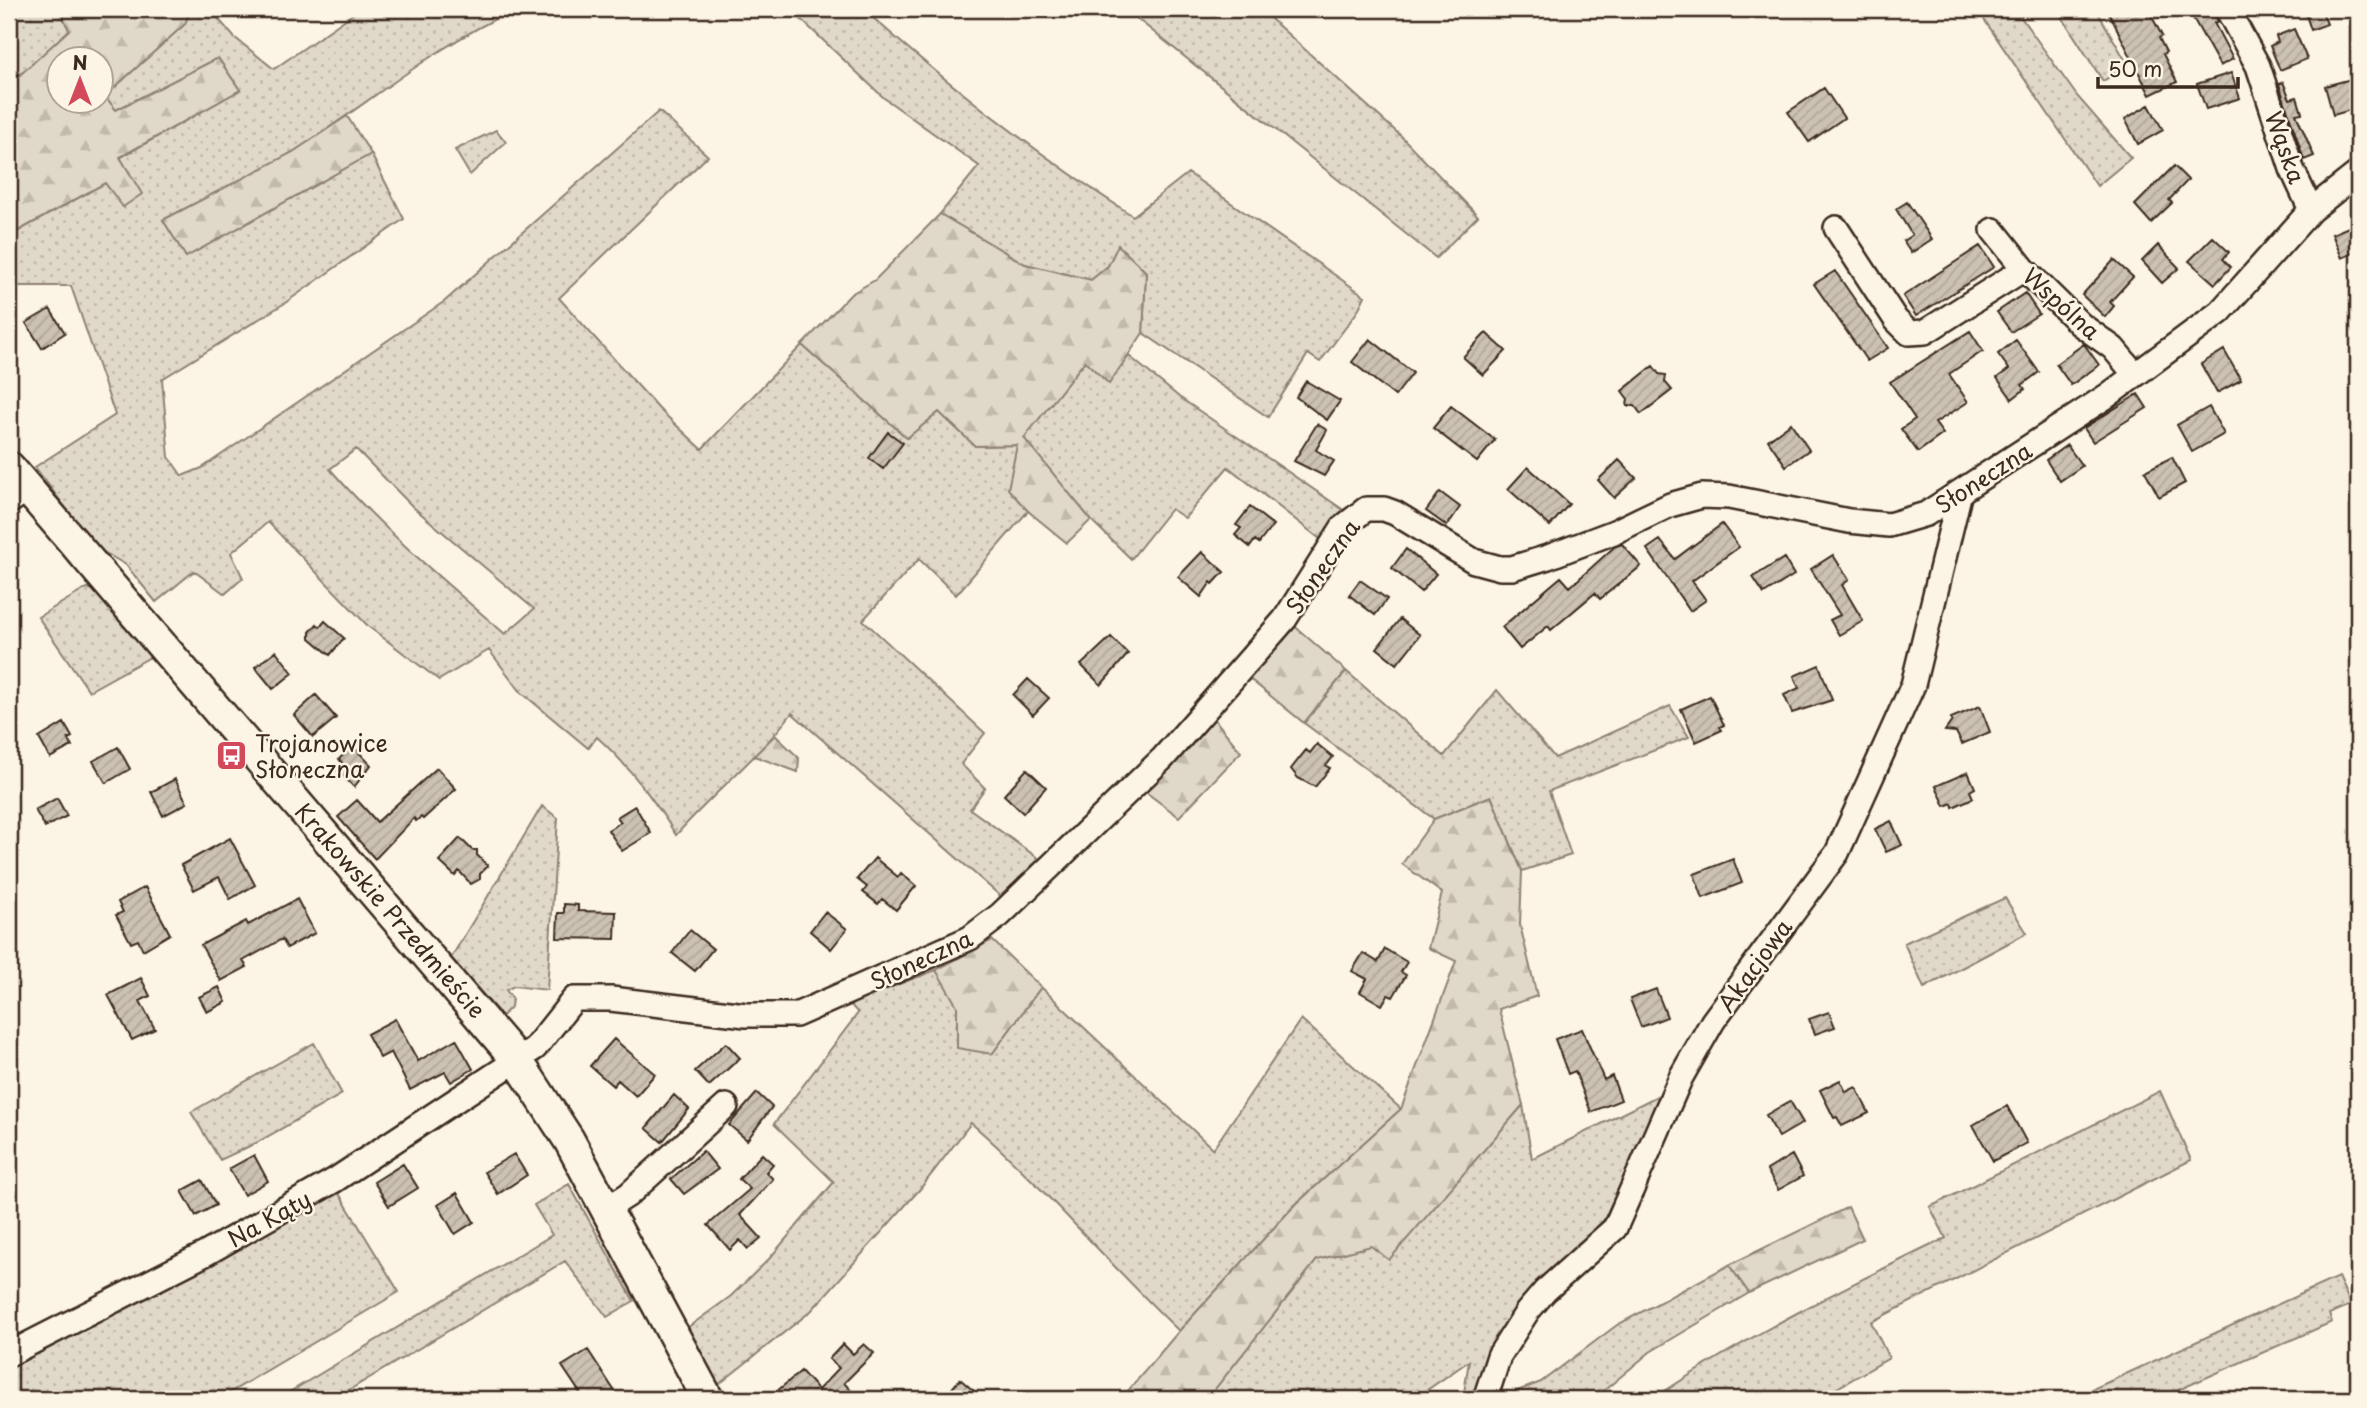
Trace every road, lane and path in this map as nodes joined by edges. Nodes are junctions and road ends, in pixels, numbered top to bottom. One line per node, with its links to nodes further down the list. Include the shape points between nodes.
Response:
1 (2227, 9): 3 (street, Wąska, via 2258,66 2292,169)
2 (2358, 173): 3 (street, Słoneczna)
3 (2311, 209): 7 (street, Słoneczna, via 2220,312)
4 (1836, 228): 6 (street, via 1909,333 1925,332)
5 (1993, 230): 6 (street, Wspólna)
6 (2024, 269): 7 (street, Wspólna, via 2080,324 2113,348)
7 (2134, 373): 9 (street, Słoneczna)
8 (15, 486): 10 (main road, Krakowskie Przedmieście)
9 (1959, 496): 10 (street, Słoneczna, via 1926,514 1889,525 1729,496 1702,496 1512,568 1474,561 1395,513 1367,509 1343,527 1284,619 1163,758 1028,889 970,938 796,1015 747,1015 574,999 535,1048); 15 (street, Akacjowa, via 1913,685 1837,853 1708,1028 1681,1077 1615,1228 1527,1312 1500,1356)
10 (517, 1060): 12 (main road, Krakowskie Przedmieście, via 555,1115); 13 (street, Na Kąty, via 335,1181 205,1254)
11 (726, 1106): 12 (street)
12 (607, 1209): 14 (main road, Krakowskie Przedmieście)
13 (9, 1354)
14 (708, 1399)
15 (1485, 1399)

